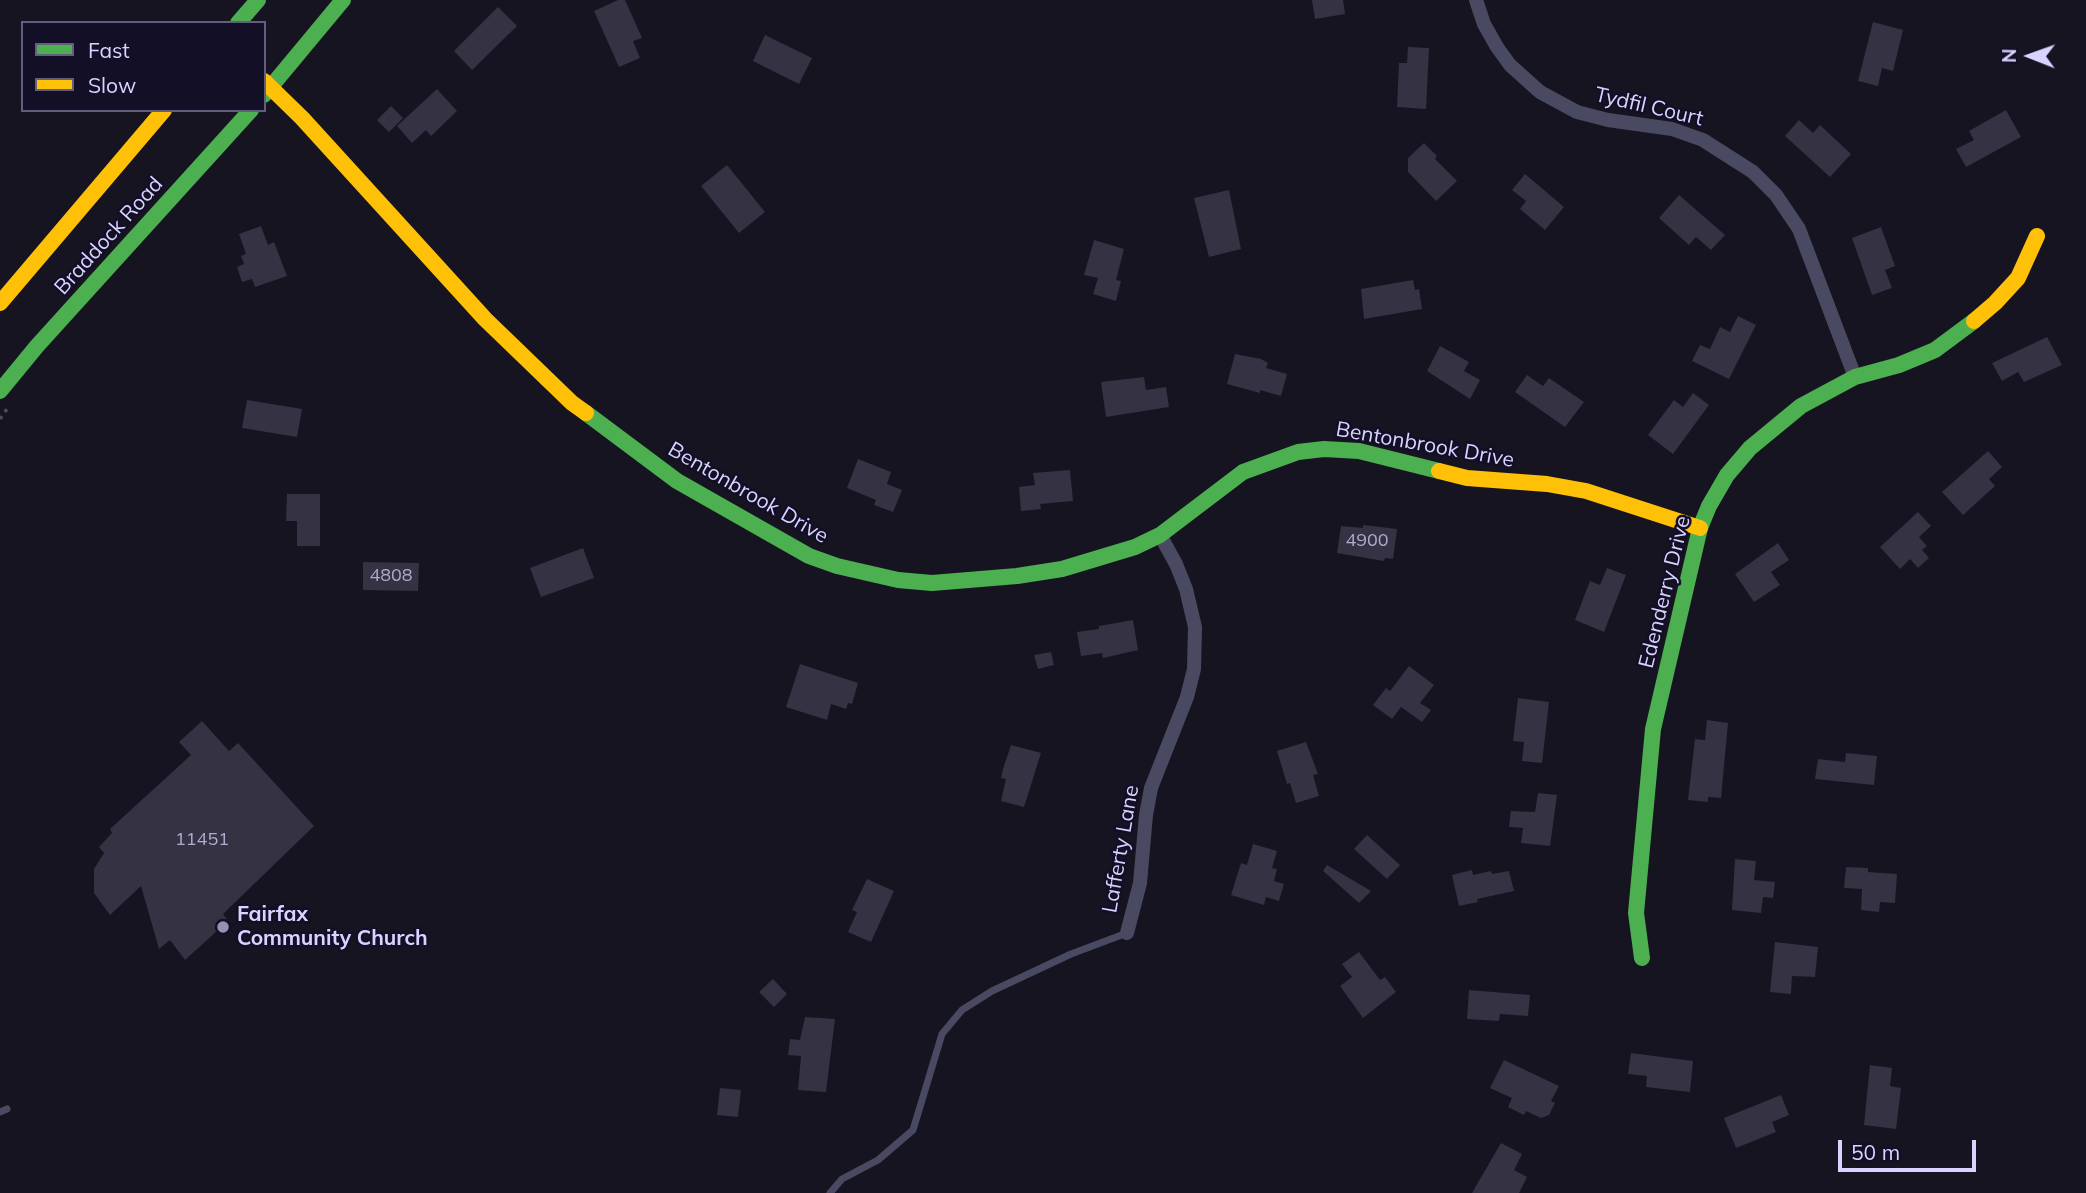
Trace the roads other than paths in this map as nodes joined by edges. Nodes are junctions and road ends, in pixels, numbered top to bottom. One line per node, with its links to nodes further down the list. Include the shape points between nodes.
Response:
1 (258, 0): 4 (street)
2 (343, 0): 5 (street)
3 (1476, 0): 10 (street, Tydfil Court, via 1497,47 1540,92 1577,112 1703,140 1753,172 1776,195 1803,238)
4 (240, 21)
5 (266, 88): 13 (street, Bentonbrook Drive, via 302,118 485,319 572,403 677,481 809,556 898,580 965,582 1062,569)
6 (162, 112): 9 (street, Braddock Road)
7 (249, 112): 11 (street, Braddock Road)
8 (2037, 236): 10 (street, Edenderry Drive, via 2018,278 1959,334 1935,350)
9 (0, 303)
10 (1856, 377): 12 (street, Edenderry Drive, via 1801,406 1750,448 1727,475)
11 (0, 391)
12 (1700, 528): 13 (street, Bentonbrook Drive, via 1586,491 1466,478 1359,451 1324,449 1277,457 1242,472); 15 (street, Edenderry Drive, via 1653,729 1636,913)
13 (1160, 535): 14 (street, Lafferty Lane, via 1186,589 1195,627 1194,669 1151,788 1140,883)
14 (1127, 933): 16 (lane, via 1070,954 962,1010 942,1034 913,1130 878,1160 842,1179)
15 (1642, 958)
16 (830, 1193)

